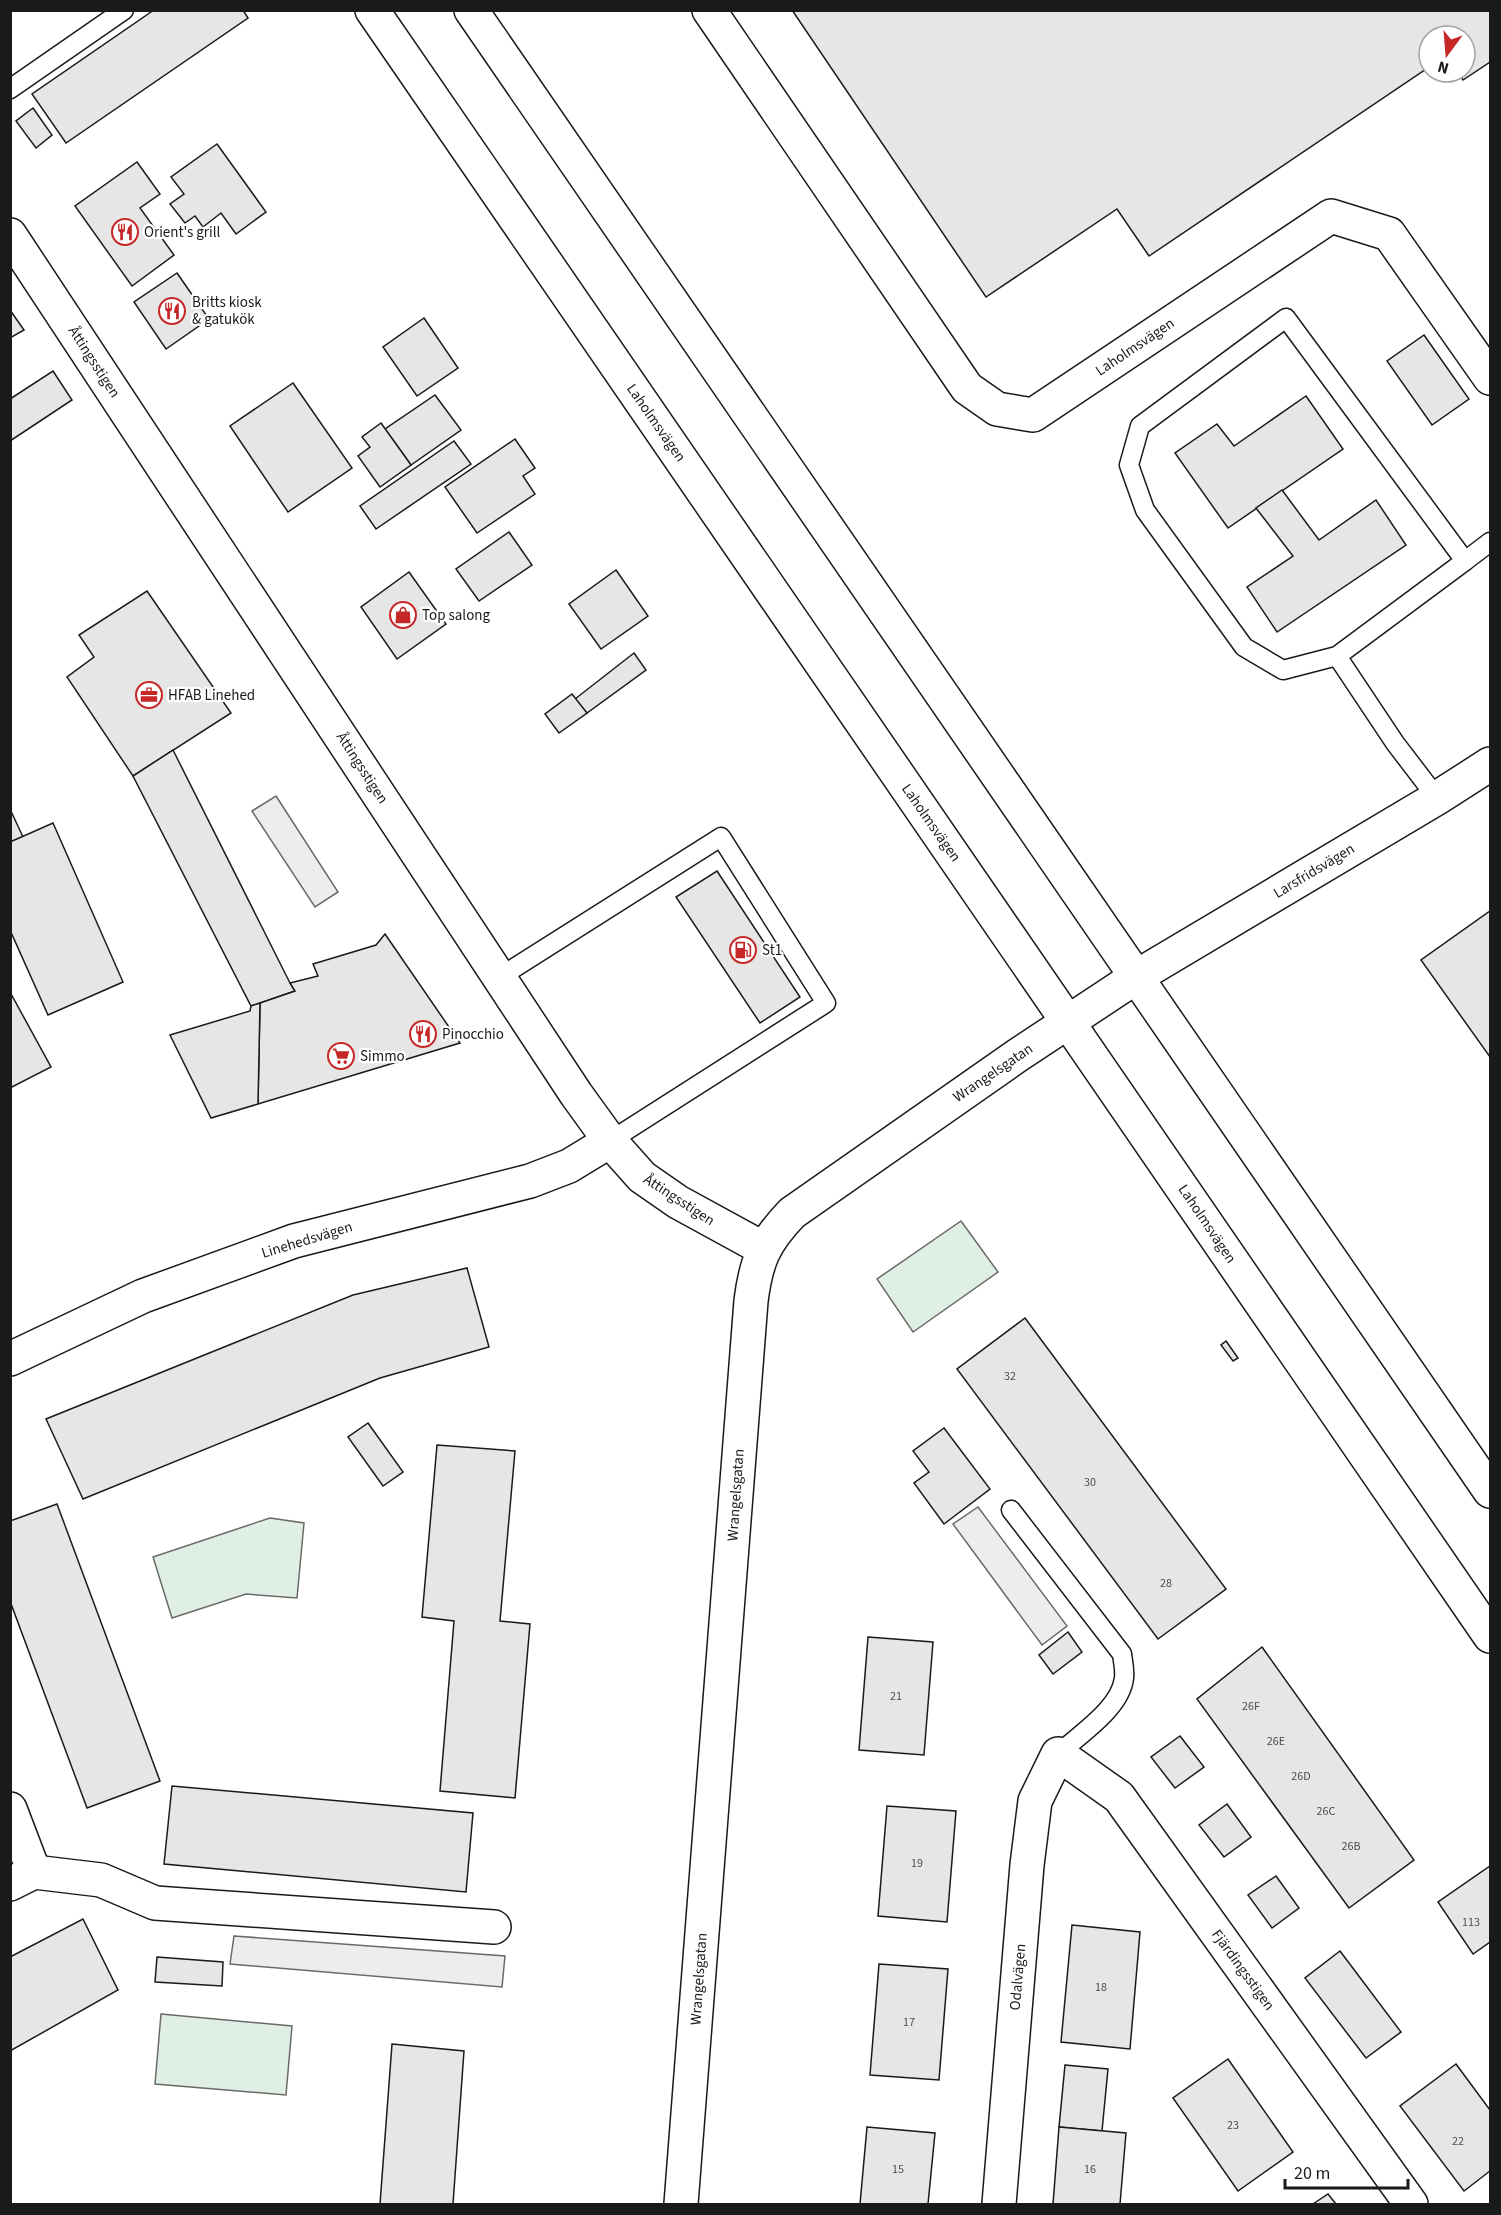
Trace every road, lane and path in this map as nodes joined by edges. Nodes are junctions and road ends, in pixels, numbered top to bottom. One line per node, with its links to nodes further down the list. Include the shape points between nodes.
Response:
1 (124, 10): 5 (lane)
2 (372, 10): 15 (main road, Laholmsvägen)
3 (471, 10): 14 (main road)
4 (709, 10): 7 (main road, Laholmsvägen, via 967,388 997,409 1033,415 1331,216 1389,234)
5 (10, 89)
6 (10, 236): 13 (main road, Åttingsstigen)
7 (1491, 378)
8 (1491, 542): 9 (lane)
9 (1464, 561): 10 (lane); 10 (lane, via 1286,318 1140,426 1129,465 1145,510 1244,647 1283,670)
10 (1337, 656): 12 (lane)
11 (1491, 764): 12 (main road, Larsfridsvägen)
12 (1437, 798): 14 (main road, Larsfridsvägen)
13 (500, 976): 16 (main road, Åttingsstigen); 16 (lane, via 721,837 826,1003)
14 (1136, 977): 15 (main road, Wrangelsgatan); 19 (main road)
15 (1068, 1022): 17 (main road, Wrangelsgatan, via 792,1213); 21 (main road, Laholmsvägen)
16 (610, 1141): 17 (main road, Åttingsstigen, via 642,1178); 18 (main road, Linehedsvägen, via 569,1166 530,1181 283,1245 143,1296)
17 (764, 1249): 26 (main road, Wrangelsgatan, via 755,1271 751,1301)
18 (10, 1359)
19 (1491, 1491)
20 (1011, 1510): 22 (lane, via 1122,1654 1125,1677 1119,1697)
21 (1491, 1636)
22 (1058, 1754): 27 (main road, Odalvägen, via 1035,1801); 28 (main road, Fjärdingsstigen, via 1119,1797)
23 (10, 1809): 24 (main road)
24 (22, 1878): 25 (main road, via 101,1880 155,1903)
25 (494, 1927)
26 (681, 2205)
27 (999, 2205)
28 (1411, 2205)

